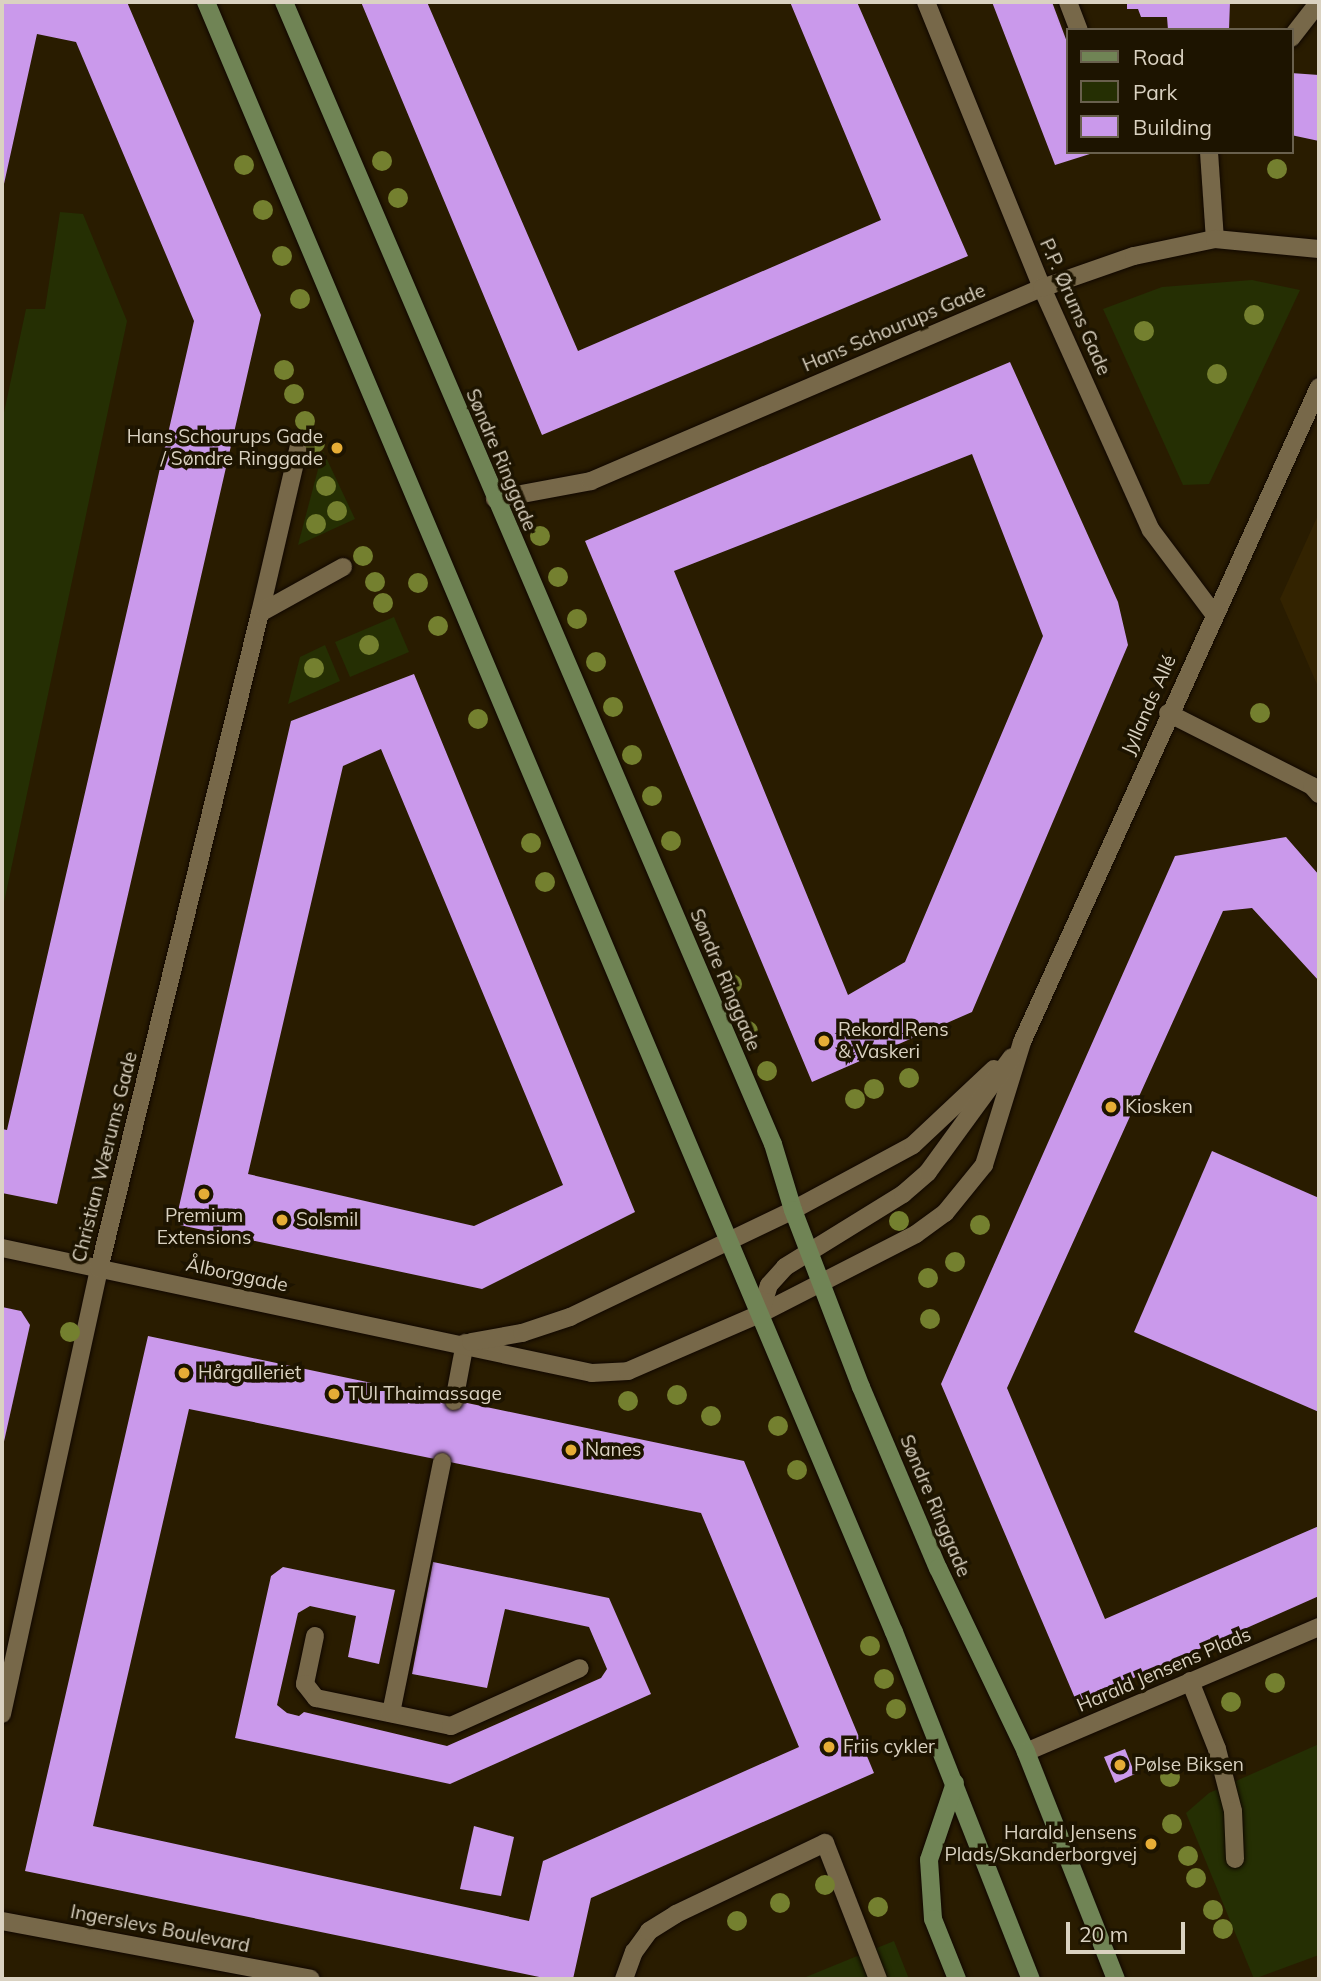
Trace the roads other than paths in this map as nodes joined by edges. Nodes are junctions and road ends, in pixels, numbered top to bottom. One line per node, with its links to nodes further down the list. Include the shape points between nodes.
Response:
1 (206, 2): 22 (main road)
2 (284, 2): 14 (main road, Søndre Ringgade)
3 (926, 2): 11 (street, P.P. Ørums Gade)
4 (1068, 2): 6 (street)
5 (1319, 2): 7 (street)
6 (1078, 28)
7 (1293, 34)
8 (1209, 154): 9 (street)
9 (1214, 239): 10 (street, Hans Schourups Gade); 11 (street, Hans Schourups Gade, via 1134,256)
10 (1319, 249)
11 (1042, 288): 14 (street, Hans Schourups Gade, via 591,481); 16 (street, P.P. Ørums Gade, via 1151,530)
12 (1319, 387): 16 (street, Jyllands Allé)
13 (300, 441): 17 (street, Christian Wærums Gade)
14 (495, 499): 21 (main road, Søndre Ringgade, via 773,1144)
15 (343, 567): 17 (street)
16 (1213, 613): 18 (street, Jyllands Allé)
17 (260, 614): 25 (street, Christian Wærums Gade)
18 (1168, 713): 19 (street); 20 (street, Jyllands Allé)
19 (1319, 794)
20 (1022, 1042): 21 (street, Jyllands Allé, via 913,1145); 24 (street, via 928,1172 903,1194); 26 (street, Jyllands Allé, via 984,1165 965,1190 916,1234)
21 (793, 1210): 22 (street, Jyllands Allé); 24 (main road, Søndre Ringgade)
22 (730, 1242): 27 (main road); 28 (street, Ålborggade, via 570,1317 522,1333)
23 (2, 1248): 25 (street, Ålborggade)
24 (809, 1252): 26 (main road, Søndre Ringgade); 27 (street, via 785,1267 769,1285)
25 (99, 1269): 28 (street, Ålborggade); 36 (street, Christian Wærums Gade)
26 (821, 1286): 27 (street, Jyllands Allé); 37 (main road, Søndre Ringgade, via 938,1569)
27 (760, 1314): 28 (street, Ålborggade, via 628,1371 592,1373); 38 (main road)
28 (465, 1343): 29 (street)
29 (454, 1401)
30 (442, 1462): 35 (street)
31 (1319, 1627): 34 (street, Harald Jensens Plads)
32 (315, 1636): 35 (street, via 305,1684 316,1698)
33 (579, 1668): 35 (street, via 451,1726)
34 (1190, 1681): 37 (street, Harald Jensens Plads); 39 (street, via 1217,1749 1233,1811)
35 (391, 1713)
36 (2, 1714)
37 (1026, 1752): 46 (main road, Søndre Ringgade)
38 (955, 1783): 44 (main road, via 929,1860 933,1920); 45 (main road)
39 (1235, 1859)
40 (2, 1920): 41 (street, Ingerslevs Boulevard)
41 (311, 1979)
42 (624, 1979): 43 (street, via 634,1952 649,1931 825,1843)
43 (878, 1979)
44 (957, 1979)
45 (1031, 1979)
46 (1115, 1979)

